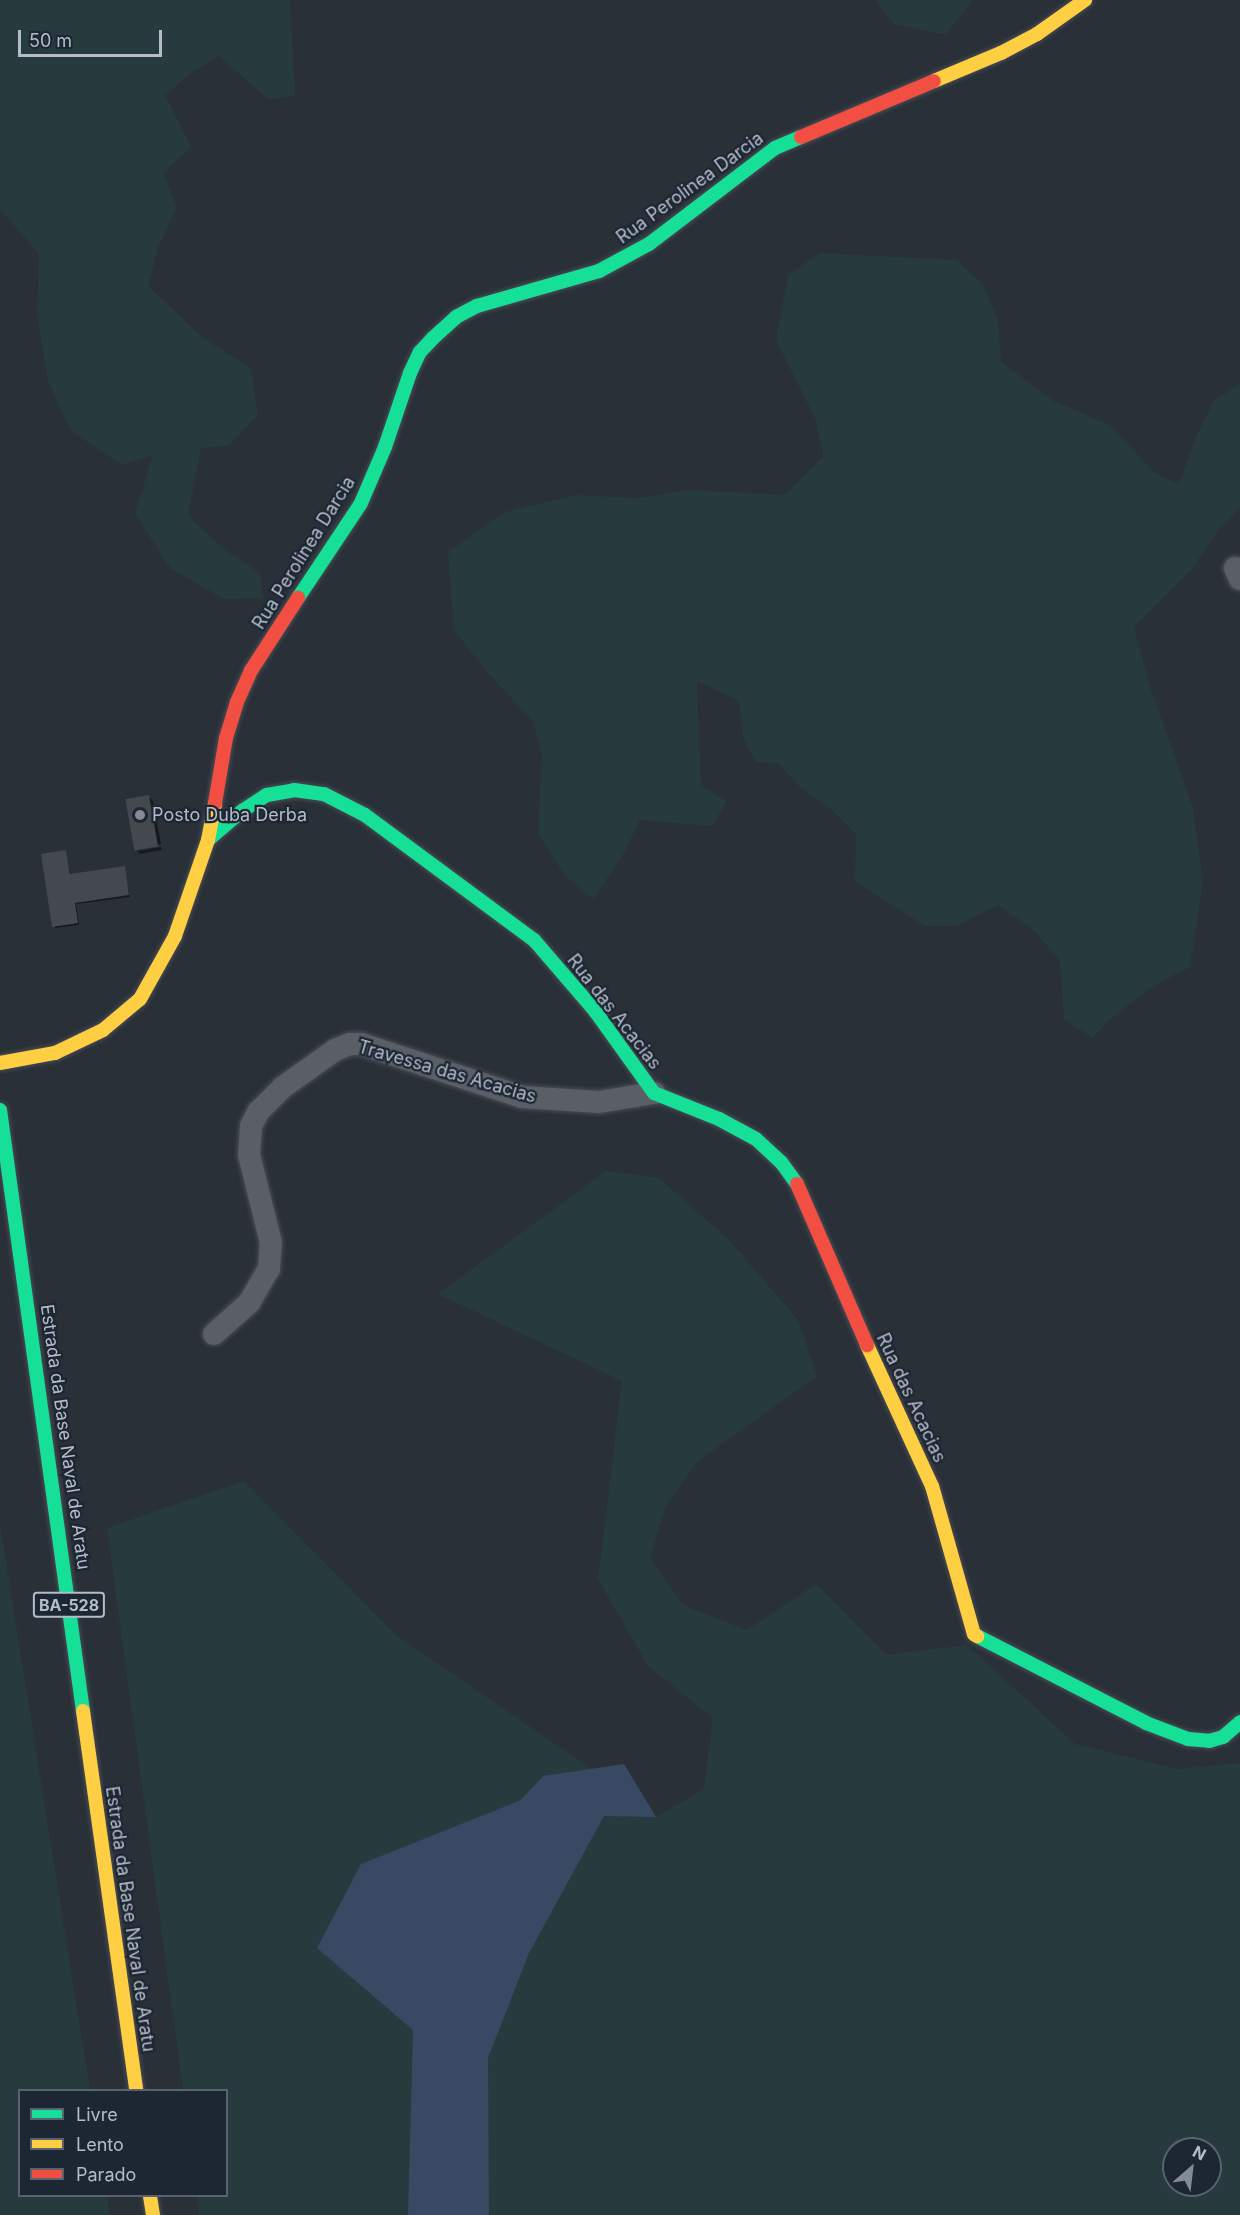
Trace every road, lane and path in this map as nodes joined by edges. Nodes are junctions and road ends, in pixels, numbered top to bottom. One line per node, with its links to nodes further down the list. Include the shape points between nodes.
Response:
1 (1085, 0): 2 (street, Rua Perolinea Darcia, via 1037,34 1001,53 775,148 649,244 599,271 477,306 456,317 432,338 410,373 386,447 361,503 252,669 237,702 226,738)
2 (208, 840): 3 (street, Rua Perolinea Darcia, via 175,936 140,999 103,1030 78,1044 38,1057); 4 (street, Rua das Acacias, via 267,795 294,790 324,794 365,815 534,940 596,1011)
3 (0, 1063)
4 (654, 1093): 6 (street, Travessa das Acacias, via 599,1102 522,1097 361,1044 335,1050 283,1087 258,1112 251,1126 249,1155 271,1243 269,1269 249,1303); 7 (street, Rua das Acacias, via 719,1119 756,1139 781,1162 798,1186 839,1286 932,1486 974,1634 1098,1699 1188,1739 1209,1741 1223,1737)
5 (0, 1110): 8 (street, Estrada da Base Naval de Aratu / BA-528)
6 (214, 1334)
7 (1240, 1722)
8 (136, 2089)
9 (150, 2197): 10 (street)
10 (153, 2215)

